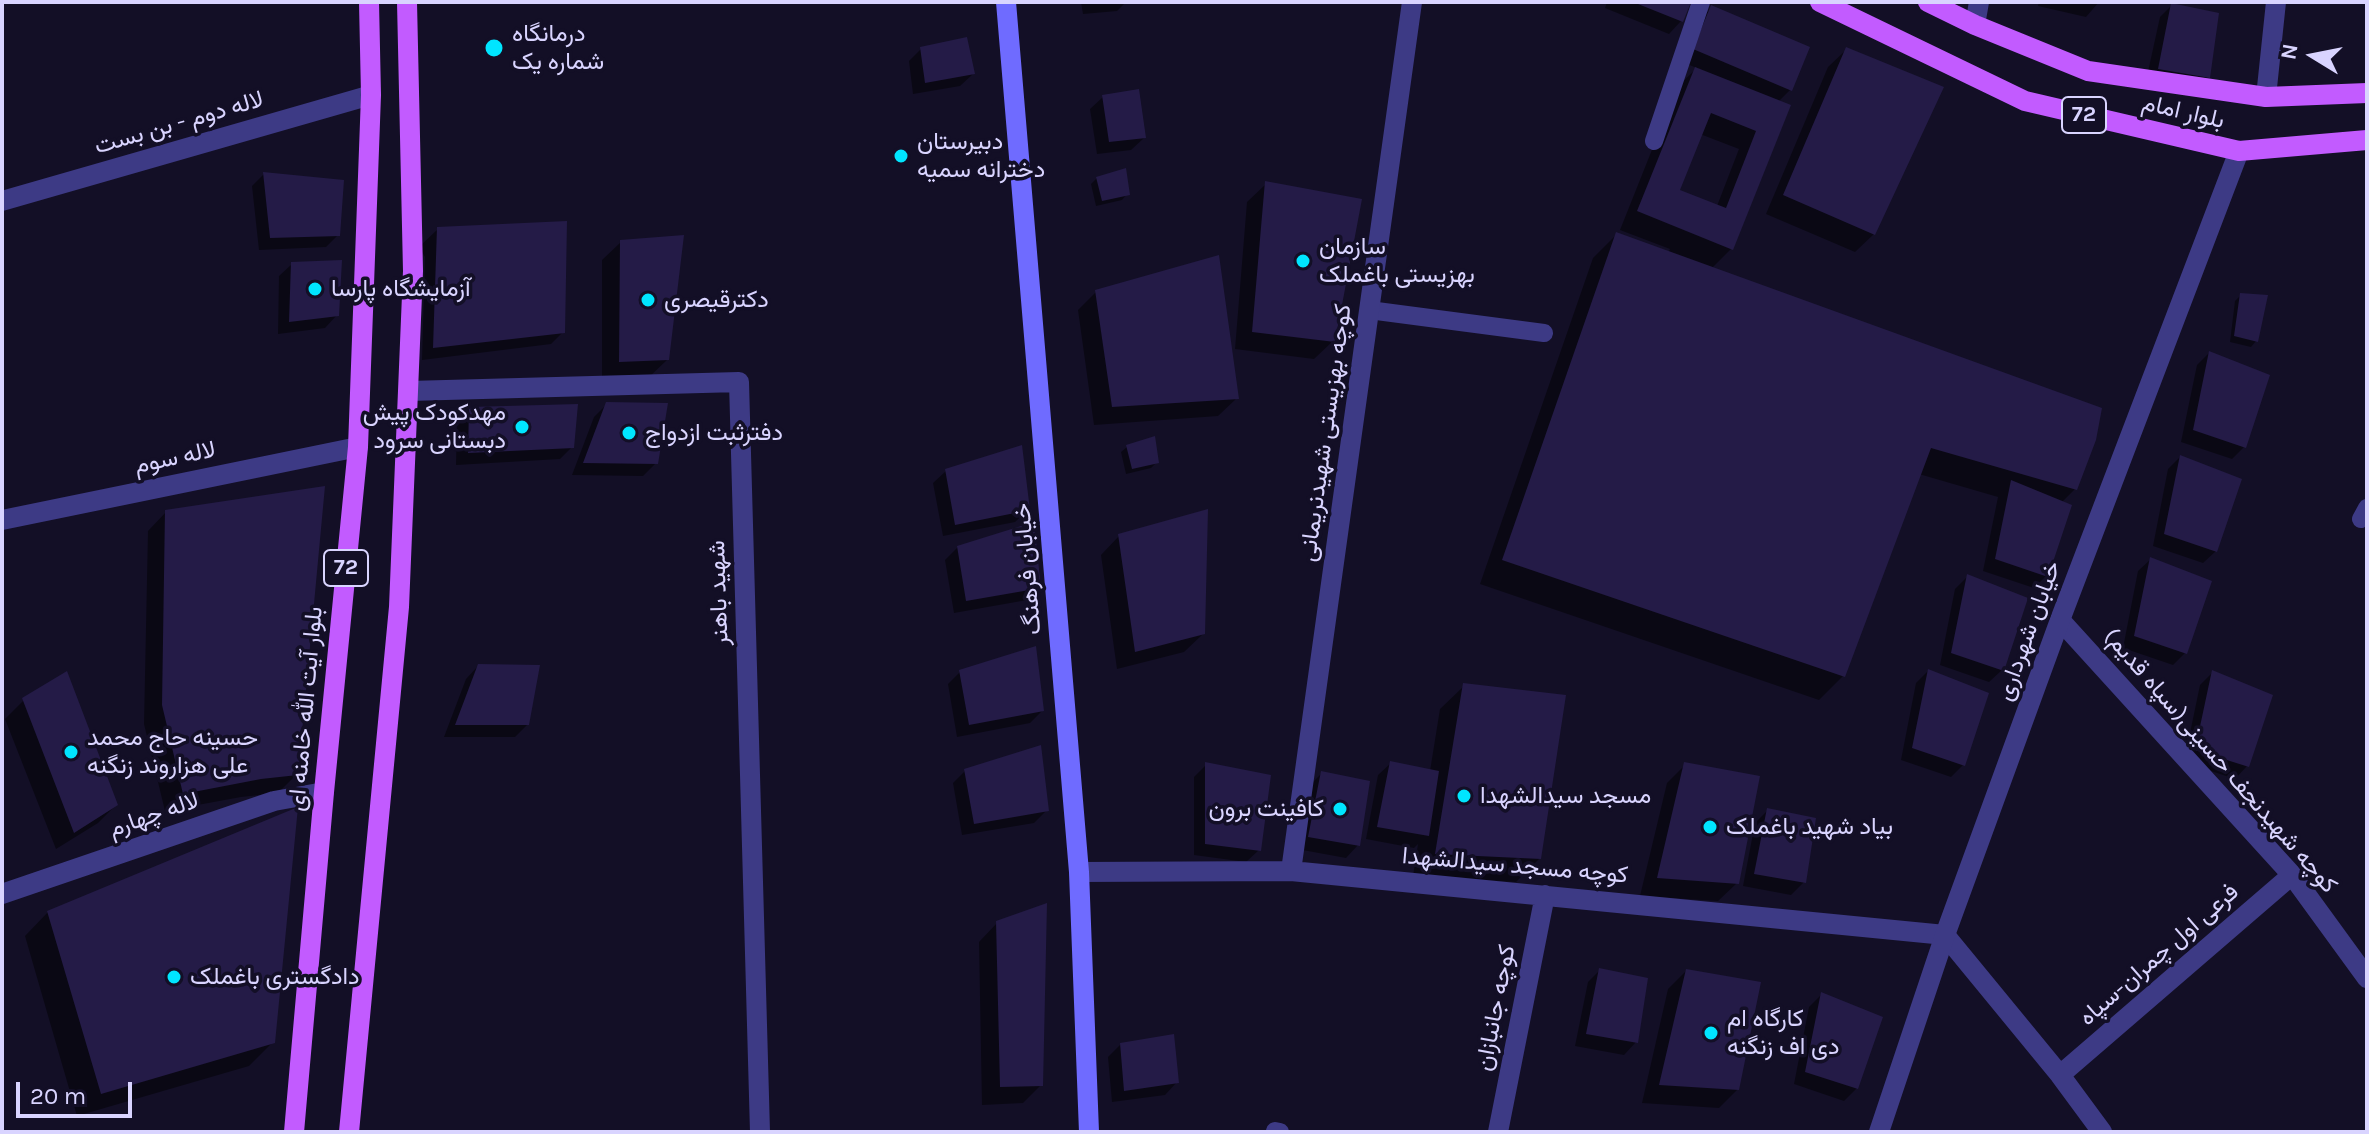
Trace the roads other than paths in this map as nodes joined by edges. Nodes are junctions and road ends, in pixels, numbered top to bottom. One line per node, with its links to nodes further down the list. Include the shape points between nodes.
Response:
1 (369, 2): 12 (main road, بلوار آیت الله خامنه ای / 72)
2 (407, 2): 20 (main road, 72, via 413,271)
3 (1006, 2): 26 (main road, خیابان فرهنگ)
4 (1412, 2): 18 (street, کوچه بهزیستی شهیدنریمانی)
5 (1701, 2): 15 (lane)
6 (1820, 2): 16 (main road, بلوار امام / 72, via 2025,101)
7 (1928, 2): 10 (main road, بلوار امام / 72)
8 (1979, 2): 10 (street)
9 (2276, 2): 13 (street)
10 (1975, 25): 13 (main road, بلوار امام / 72, via 2088,71)
11 (2367, 93): 13 (main road, بلوار امام / 72)
12 (371, 95): 17 (street, لاله دوم - بن بست); 21 (main road, بلوار آیت الله خامنه ای / 72)
13 (2266, 97)
14 (2367, 140): 16 (main road, بلوار امام / 72)
15 (1654, 141)
16 (2239, 151): 23 (street, خیابان شهرداری)
17 (2, 201)
18 (1369, 310): 19 (lane); 25 (street, کوچه بهزیستی شهیدنریمانی)
19 (1544, 333)
20 (409, 391): 34 (main road, 72, via 399,607); 35 (street, شهید باهنر, via 739,382)
21 (358, 447): 22 (street, لاله سوم); 24 (main road, بلوار آیت الله خامنه ای / 72)
22 (2, 520)
23 (2060, 620): 27 (street, کوچه شهیدنجف حسینی(سپاه قدیم)); 30 (street, خیابان شهرداری)
24 (324, 792): 28 (street, لاله چهارم, via 274,801); 33 (main road, بلوار آیت الله خامنه ای / 72)
25 (1291, 871): 26 (street, کوچه مسجد سیدالشهدا); 29 (street, کوچه مسجد سیدالشهدا)
26 (1079, 872): 36 (main road, خیابان فرهنگ)
27 (2292, 875): 31 (street, کوچه شهیدنجف حسینی(سپاه قدیم)); 32 (street, فرعی اول چمران-سپاه)
28 (2, 894)
29 (1545, 895): 30 (street, کوچه مسجد سیدالشهدا); 37 (street, کوچه جانبازان)
30 (1945, 935): 32 (street); 38 (street, خیابان شهرداری)
31 (2367, 978)
32 (2060, 1075): 39 (street)
33 (294, 1132)
34 (349, 1132)
35 (760, 1132)
36 (1089, 1132)
37 (1498, 1132)
38 (1879, 1132)
39 (2102, 1132)

